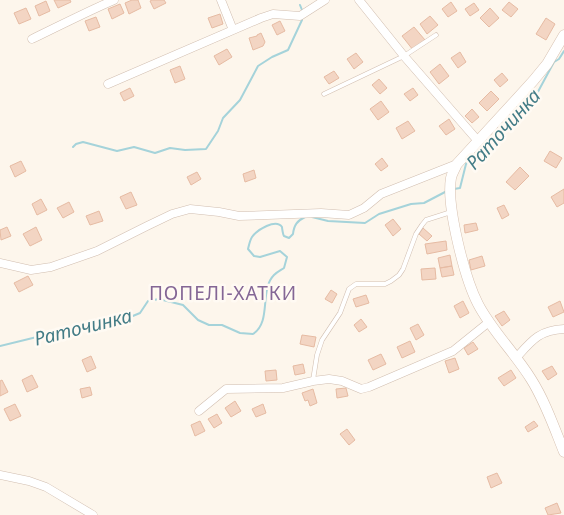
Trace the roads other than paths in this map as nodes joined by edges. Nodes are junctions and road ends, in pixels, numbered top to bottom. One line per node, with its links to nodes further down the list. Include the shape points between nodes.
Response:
1 (114, 0): 8 (street)
2 (221, 0): 5 (street)
3 (325, 0): 5 (street, via 300,16 274,14)
4 (359, 0): 9 (street)
5 (233, 30): 10 (street)
6 (436, 35): 9 (lane)
7 (564, 36): 12 (main road, via 547,64)
8 (32, 39)
9 (404, 56): 11 (lane); 12 (street)
10 (108, 84)
11 (324, 94)
12 (478, 141): 13 (main road)
13 (457, 164): 14 (main road, via 452,175); 15 (street, via 381,194 349,215 239,216 190,209 97,251 51,267 31,270)
14 (452, 206): 16 (main road, via 462,260 470,285); 19 (lane, via 422,225 399,275 385,284 356,284 349,289 340,313 322,340)
15 (0, 263)
16 (489, 322): 18 (main road); 19 (street, via 453,351 369,387 360,389 328,379)
17 (564, 329): 18 (street, via 551,330 536,337)
18 (516, 357): 21 (main road, via 536,388)
19 (313, 381): 20 (street, via 283,388 226,388)
20 (199, 411)
21 (564, 452)
22 (0, 475): 23 (street, via 46,488)
23 (93, 515)

